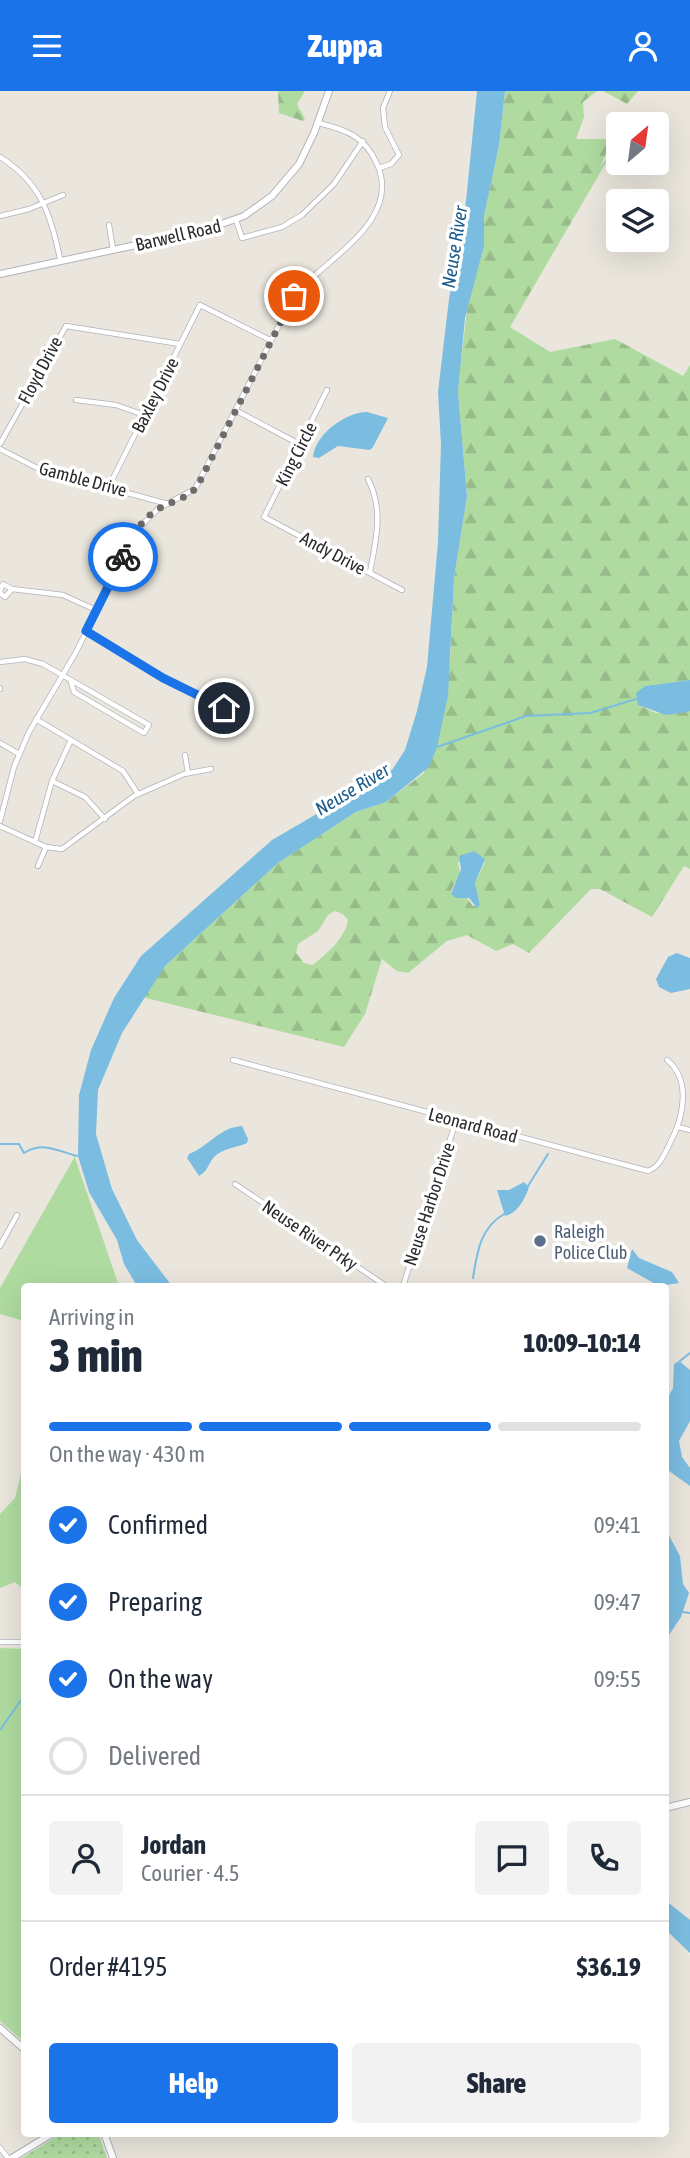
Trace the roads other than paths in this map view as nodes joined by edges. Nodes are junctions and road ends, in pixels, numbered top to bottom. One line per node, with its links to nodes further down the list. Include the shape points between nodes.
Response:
1 (329, 91): 3 (street, Barwell Road)
2 (390, 91): 6 (street, via 383,108 385,127 399,155)
3 (318, 123): 4 (street, via 348,131); 10 (street, Barwell Road, via 306,153 286,181)
4 (363, 141): 6 (street); 10 (street, via 329,189 292,222 242,238)
5 (0, 157): 8 (street, via 29,179)
6 (379, 168): 15 (street, via 383,189 375,211 347,249 300,289)
7 (63, 195): 8 (street)
8 (45, 202): 9 (street); 13 (street)
9 (0, 216)
10 (236, 220): 12 (street, Barwell Road)
11 (109, 225): 12 (street)
12 (113, 249): 13 (street, Barwell Road)
13 (60, 259): 14 (street, Barwell Road)
14 (0, 274)
15 (270, 340): 16 (street, Baxley Drive, via 201,306); 19 (street)
16 (180, 344): 20 (street, Baxley Drive); 22 (street, Floyd Drive, via 66,325)
17 (327, 390): 21 (street, King Circle)
18 (76, 400): 20 (street, via 116,405)
19 (235, 411): 21 (street); 25 (street, via 195,489)
20 (144, 415): 24 (street, Baxley Drive)
21 (301, 445): 26 (street, King Circle)
22 (0, 446): 24 (street, Gamble Drive, via 39,469)
23 (368, 479): 27 (street, via 379,521)
24 (109, 486): 25 (street, Gamble Drive)
25 (168, 504): 31 (street, via 139,525)
26 (264, 517): 27 (street, Andy Drive)
27 (370, 572): 29 (street, Andy Drive)
28 (12, 589): 30 (street, via 5,597); 30 (street, via 3,584); 31 (street, via 63,595)
29 (402, 590)
30 (0, 592)
31 (96, 610): 32 (street)
32 (86, 631): 34 (street); 36 (street, via 163,678)
33 (0, 662): 34 (street, via 34,661)
34 (62, 676): 35 (street); 37 (street)
35 (71, 682): 35 (street, via 74,692 144,733 149,725)
36 (224, 708)
37 (36, 719): 38 (street); 40 (street)
38 (71, 740): 44 (street); 45 (street, via 127,773)
39 (0, 743): 40 (street)
40 (19, 754): 47 (street)
41 (185, 755): 43 (street)
42 (211, 769): 43 (street)
43 (188, 773): 45 (street)
44 (52, 782): 46 (street, via 85,797); 48 (street)
45 (138, 794): 46 (street)
46 (105, 819): 49 (street, via 66,847)
47 (0, 824): 48 (street)
48 (35, 842): 49 (street)
49 (46, 847): 50 (street)
50 (38, 866)
51 (667, 1060): 54 (street, via 677,1065 689,1085 688,1107)
52 (233, 1061): 53 (street, Leonard Road)
53 (456, 1121): 54 (street, Leonard Road, via 648,1171 659,1164); 60 (street, Neuse Harbor Drive)
54 (678, 1127): 55 (street)
55 (690, 1130)
56 (235, 1184): 59 (street, Neuse River Prky)
57 (17, 1215): 58 (street)
58 (0, 1246)
59 (382, 1283)
60 (404, 1283)
61 (0, 1642): 62 (street)
62 (21, 1642)
63 (690, 1802): 64 (street)
64 (669, 1807)
65 (0, 2028): 66 (street)
66 (21, 2046)
67 (45, 2137): 70 (street)
68 (105, 2137): 71 (street)
69 (0, 2148): 70 (street)
70 (10, 2158)
71 (113, 2158)

